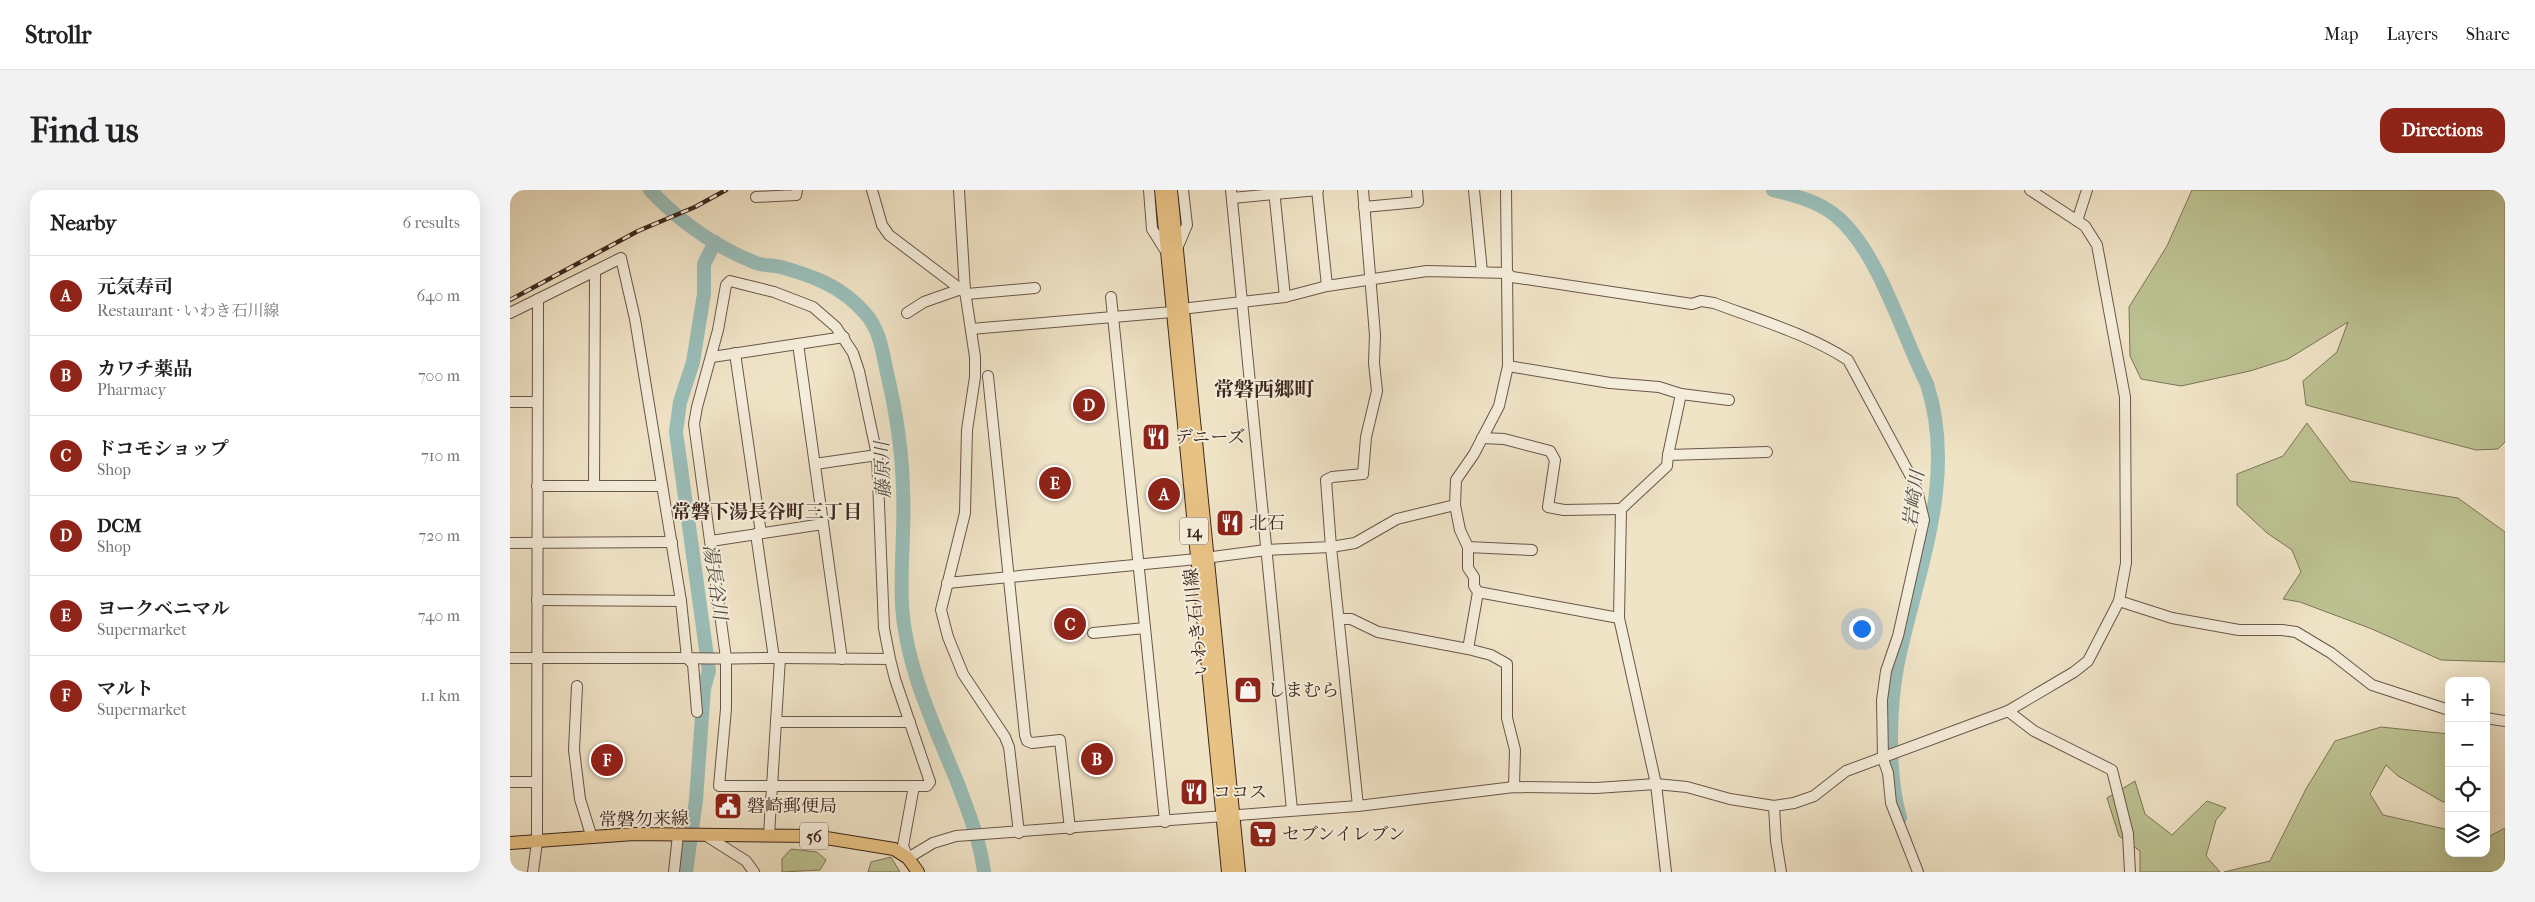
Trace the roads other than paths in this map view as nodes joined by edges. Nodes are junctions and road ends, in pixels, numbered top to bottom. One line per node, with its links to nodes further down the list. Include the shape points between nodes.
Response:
1 (797, 190): 16 (street, via 796,195)
2 (872, 190): 26 (street, via 882,225 889,236)
3 (959, 190): 26 (street)
4 (1149, 190): 19 (street, via 1152,228)
5 (1161, 190): 19 (main road, いわき石川線 / 14)
6 (1182, 190): 19 (main road, いわき石川線 / 14)
7 (1317, 190): 14 (street); 24 (street)
8 (1362, 190): 17 (street)
9 (1417, 190): 17 (street, via 1418,202)
10 (1474, 190): 21 (street)
11 (1506, 190): 22 (street)
12 (2030, 190): 18 (street)
13 (2087, 190): 18 (street)
14 (1275, 192): 15 (street); 28 (street)
15 (1231, 194): 30 (street)
16 (756, 197)
17 (1364, 207): 23 (street)
18 (2077, 221): 73 (street, via 2085,226 2097,245 2125,398 2126,563)
19 (1171, 252): 31 (main road, いわき石川線 / 14)
20 (595, 270): 29 (street); 52 (street); 53 (street, via 621,258 635,319)
21 (1482, 272): 22 (street); 23 (street, via 1427,271)
22 (1507, 273): 40 (street); 94 (street, via 1512,277 1692,304 1714,303 1801,336 1848,360 1916,486 1924,520 1898,636 1886,671 1882,700)
23 (1370, 278): 24 (street); 62 (street, via 1377,391 1366,437 1363,474 1329,479)
24 (1326, 286): 28 (street)
25 (1034, 288): 26 (street)
26 (964, 292): 33 (street, via 924,302); 35 (street)
27 (1111, 297): 34 (street)
28 (1285, 297): 30 (street)
29 (538, 299): 32 (street); 45 (street)
30 (1242, 302): 31 (street); 64 (street)
31 (1177, 310): 34 (street); 66 (main road, いわき石川線 / 14)
32 (510, 313)
33 (907, 313)
34 (1114, 317): 35 (street); 67 (street)
35 (971, 329): 69 (street, via 975,377 967,430 965,512)
36 (844, 338): 37 (street); 39 (street, via 813,307 774,292 730,281 726,285); 48 (street, via 859,371)
37 (798, 344): 38 (street); 50 (street)
38 (735, 353): 39 (street); 57 (street)
39 (712, 357): 58 (street, via 694,424)
40 (1508, 366): 42 (street, via 1610,383 1659,387); 46 (street, via 1498,406)
41 (988, 376): 68 (street)
42 (1681, 394): 43 (street); 49 (street)
43 (1729, 400)
44 (510, 402): 45 (street)
45 (537, 402): 51 (street)
46 (1482, 438): 54 (street, via 1456,480); 55 (street, via 1504,439 1550,451 1555,460 1548,507 1564,510)
47 (1767, 452): 49 (street)
48 (877, 455): 50 (street); 85 (street, via 884,628)
49 (1668, 455): 55 (street, via 1667,466)
50 (815, 464): 56 (street)
51 (537, 486): 52 (street); 61 (street)
52 (594, 486): 53 (street)
53 (662, 486): 59 (street)
54 (1455, 505): 62 (street, via 1397,519 1355,543); 63 (street, via 1460,530)
55 (1621, 509): 74 (street)
56 (824, 524): 57 (street); 84 (street)
57 (759, 534): 58 (street); 83 (street)
58 (711, 541): 82 (street)
59 (672, 542): 61 (street); 72 (street)
60 (510, 543): 61 (street)
61 (537, 543): 71 (street)
62 (1334, 546): 64 (street); 75 (street)
63 (1468, 547): 65 (street); 70 (street, via 1468,568)
64 (1266, 550): 66 (street); 103 (street)
65 (1532, 550)
66 (1202, 559): 67 (street); 104 (main road, いわき石川線 / 14)
67 (1139, 565): 68 (street); 76 (street)
68 (1009, 577): 69 (street); 106 (street, via 1025,735 1027,741 1032,742 1060,740)
69 (947, 583): 107 (street, via 941,610 944,621 963,674 1005,737)
70 (1478, 592): 74 (street); 78 (street)
71 (537, 600): 72 (street); 80 (street)
72 (681, 601): 81 (street)
73 (2119, 601): 87 (street, via 2172,618 2229,628 2296,632 2372,684); 88 (street, via 2088,661)
74 (1619, 618): 97 (street)
75 (1339, 619): 78 (street, via 1351,619 1378,632); 101 (street)
76 (1145, 628): 77 (street); 105 (street)
77 (1093, 633)
78 (1468, 649): 100 (street, via 1491,655 1507,664 1507,718 1515,750)
79 (510, 658): 80 (street)
80 (537, 658): 81 (street); 96 (street)
81 (692, 658): 82 (street); 89 (street)
82 (721, 658): 83 (street); 99 (street, via 726,709 719,786)
83 (777, 658): 84 (street); 92 (street)
84 (842, 658): 85 (street)
85 (890, 659): 93 (street)
86 (577, 686): 110 (street, via 574,750 580,800)
87 (2445, 709)
88 (2008, 711): 94 (street); 123 (street, via 2034,731 2112,770 2128,834)
89 (698, 712)
90 (2490, 719): 91 (street)
91 (2505, 721)
92 (776, 722): 93 (street); 99 (street)
93 (910, 722): 98 (street, via 930,782 927,786)
94 (1885, 758): 102 (street, via 1846,771 1814,796); 122 (street, via 1891,803)
95 (510, 782): 96 (street)
96 (537, 782): 112 (street)
97 (1656, 784): 100 (street, via 1596,788); 102 (street, via 1687,787 1730,799); 120 (street)
98 (914, 786): 99 (street); 113 (street, via 903,846)
99 (772, 787): 109 (street)
100 (1514, 787): 101 (street)
101 (1358, 806): 103 (street)
102 (1774, 806): 121 (street)
103 (1292, 810): 104 (street)
104 (1228, 816): 105 (street); 118 (main road, いわき石川線 / 14); 119 (main road, いわき石川線 / 14)
105 (1165, 822): 106 (street)
106 (1070, 829): 107 (street)
107 (1019, 833): 113 (street, via 956,836 934,843)
108 (692, 835): 109 (main road, 常磐勿来線 / 56); 110 (main road, 常磐勿来線 / 56, via 634,834); 115 (street); 116 (street, via 746,861)
109 (769, 835): 113 (main road, 常磐勿来線 / 56, via 814,836 887,847)
110 (592, 838): 112 (main road, 常磐勿来線 / 56)
111 (510, 842): 112 (main road, 常磐勿来線 / 56)
112 (537, 842): 114 (street)
113 (908, 858): 117 (main road, 常磐勿来線 / 56)
114 (532, 872)
115 (674, 872)
116 (754, 872)
117 (918, 872)
118 (1228, 872)
119 (1239, 872)
120 (1666, 872)
121 (1781, 872)
122 (1918, 872)
123 (2130, 872)

